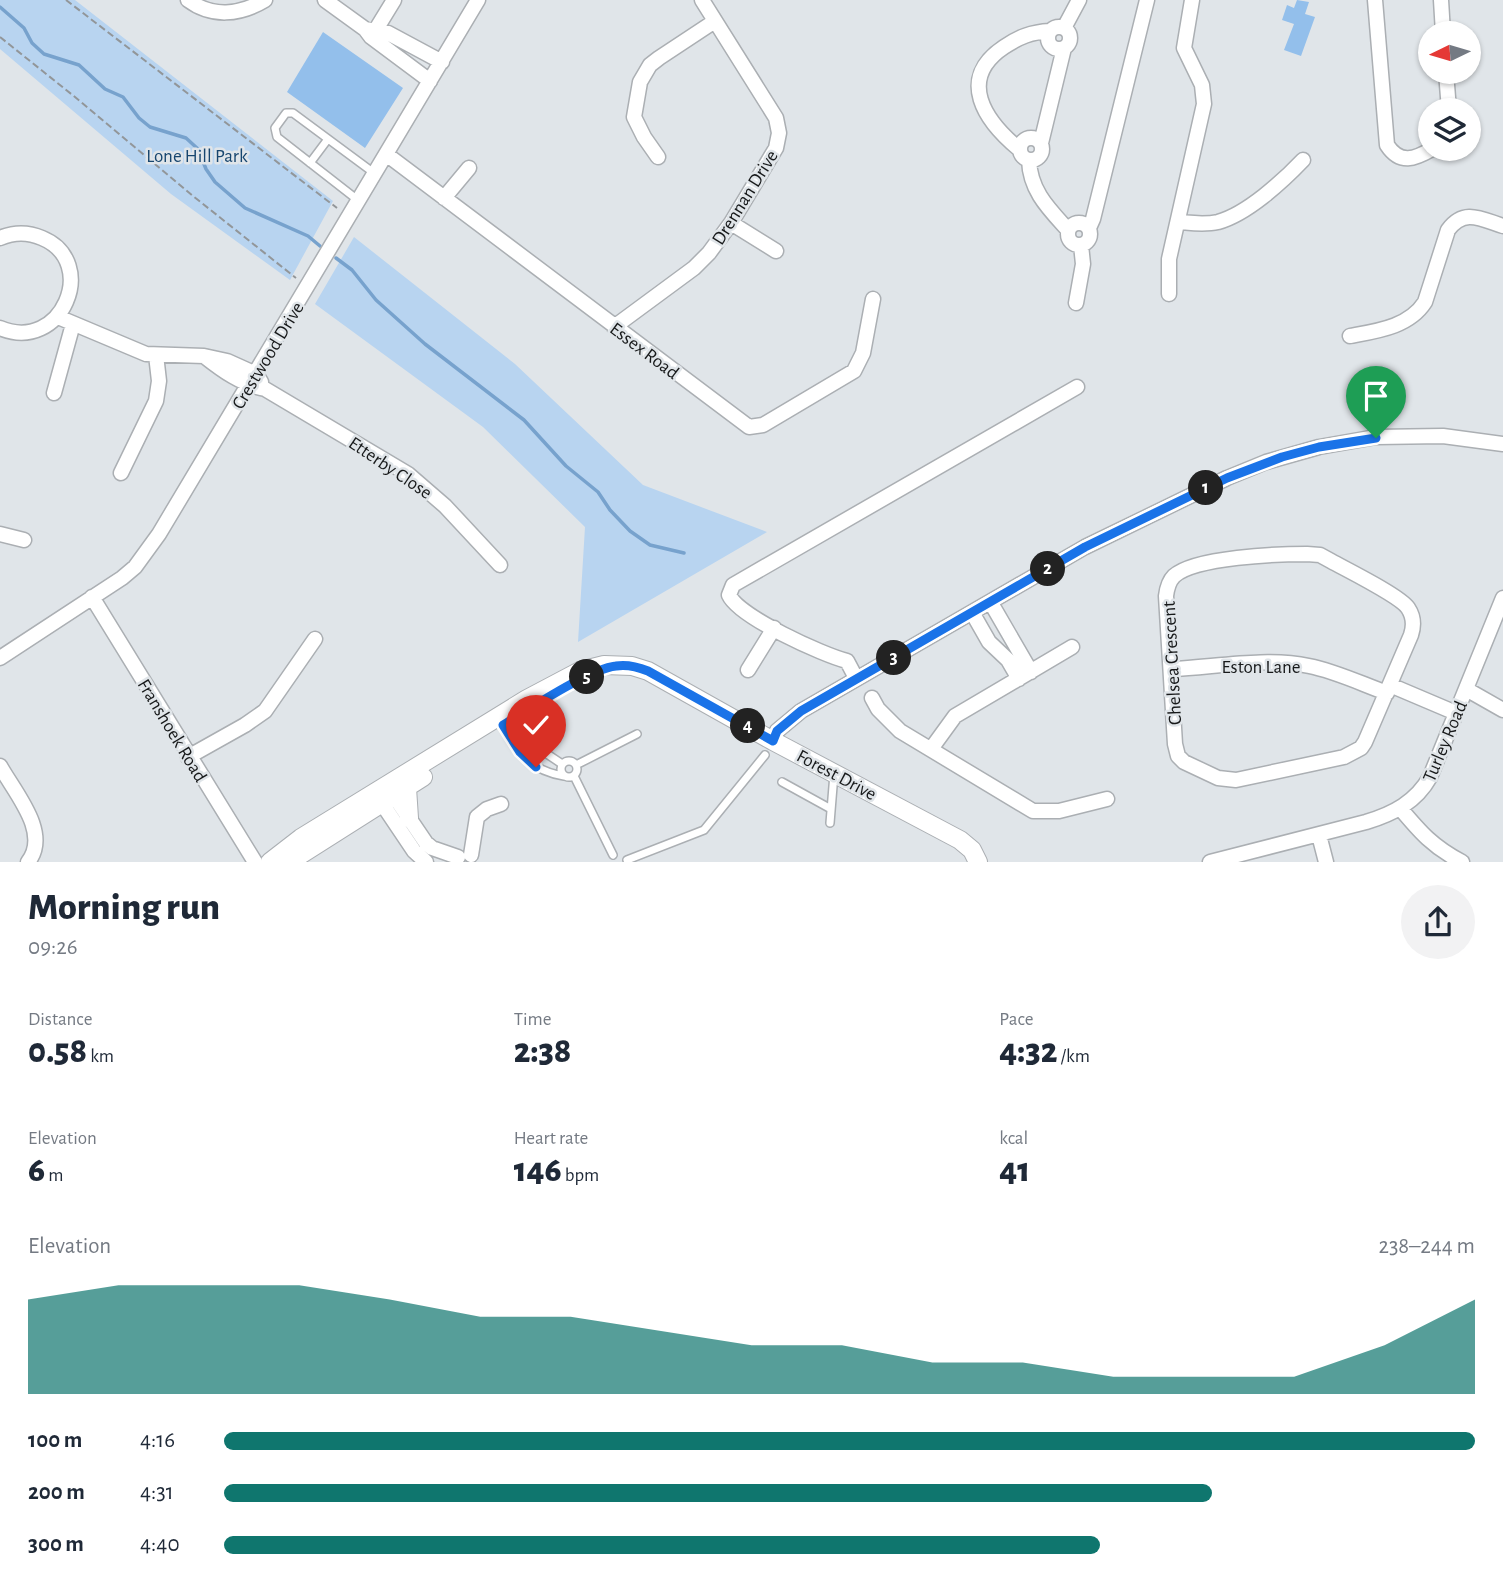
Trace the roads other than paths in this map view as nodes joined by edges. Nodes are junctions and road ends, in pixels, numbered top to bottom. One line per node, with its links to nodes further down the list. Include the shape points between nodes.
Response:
1 (188, 0): 2 (street, via 222,13 240,12)
2 (265, 0)
3 (325, 0): 15 (street)
4 (394, 0): 15 (street)
5 (478, 0): 16 (street, Crestwood Drive)
6 (702, 0): 12 (street, Drennan Drive)
7 (1079, 0): 14 (street)
8 (1147, 0): 32 (street)
9 (1192, 0): 29 (street, via 1184,48 1202,86 1204,104)
10 (1375, 0): 21 (street, via 1387,145 1397,157)
11 (1441, 0): 13 (street)
12 (715, 21): 22 (street, via 650,65 640,82 634,117); 30 (street, Drennan Drive, via 776,118 779,133 776,148)
13 (1442, 21)
14 (1057, 29): 20 (street, via 1069,32 1070,39 1041,143 1028,137 1022,142); 20 (street, via 1017,38 989,57 980,74 981,103 1003,136)
15 (371, 32): 16 (street, via 401,39); 17 (street)
16 (442, 62): 17 (street, Crestwood Drive)
17 (429, 81): 19 (street, Crestwood Drive)
18 (328, 139): 24 (lane); 24 (lane, via 293,113 286,113 275,133); 26 (lane)
19 (386, 154): 26 (street, Crestwood Drive); 27 (street, Essex Road)
20 (1024, 155): 33 (street, via 1041,199)
21 (1418, 156)
22 (658, 157)
23 (1303, 160): 29 (street, via 1254,202 1219,222)
24 (310, 163): 28 (lane)
25 (469, 168): 27 (street)
26 (375, 173): 28 (street, Crestwood Drive)
27 (444, 198): 42 (street, Essex Road)
28 (359, 201): 46 (street, Crestwood Drive)
29 (1179, 222): 37 (street, via 1169,259)
30 (731, 223): 36 (street); 42 (street, Drennan Drive, via 702,261)
31 (1503, 226): 44 (street, via 1472,217 1455,222 1448,230 1420,310 1396,324)
32 (1089, 228): 33 (street, via 1076,223); 35 (street, via 1089,239)
33 (1068, 230): 35 (street, via 1071,242)
34 (1, 235): 40 (street, via 33,234 58,249 71,276 66,305)
35 (1081, 245): 39 (street, via 1083,264)
36 (776, 251)
37 (1169, 294)
38 (873, 299): 42 (street, Essex Road, via 863,354 854,371 756,428 743,425)
39 (1076, 303)
40 (58, 317): 41 (street); 43 (street, via 32,332)
41 (72, 324): 45 (street); 48 (street)
42 (614, 327)
43 (0, 328)
44 (1350, 336)
45 (156, 355): 46 (street, via 204,356 220,369); 50 (street, via 156,401)
46 (252, 380): 53 (street, Etterby Close, via 408,474 446,506); 54 (street, Crestwood Drive, via 143,556 122,578)
47 (1076, 387): 58 (street, via 733,585 731,600)
48 (54, 393)
49 (1503, 443): 56 (street, via 1443,436 1376,438 1266,462 1104,538)
50 (121, 473)
51 (0, 534): 52 (street)
52 (24, 540)
53 (500, 565)
54 (92, 597): 61 (street, Crestwood Drive); 75 (street, Franshoek Road)
55 (1503, 598): 67 (street, Turley Road)
56 (991, 603): 57 (street); 64 (street)
57 (973, 614): 64 (street, via 989,642); 65 (street)
58 (774, 628): 63 (street); 65 (street, via 847,661)
59 (315, 639): 75 (street, via 265,711)
60 (1072, 647): 64 (street)
61 (0, 658)
62 (1172, 669): 66 (street, Eston Lane, via 1297,664); 66 (street, Chelsea Crescent, via 1178,756 1191,766 1229,780 1345,757 1361,748); 66 (street, Chelsea Crescent, via 1166,596 1177,574 1257,555 1320,555 1409,610 1414,627)
63 (748, 670)
64 (1025, 675): 74 (street, via 955,716)
65 (856, 678): 73 (street, via 787,721)
66 (1388, 689): 70 (street, Eston Lane)
67 (1466, 689): 69 (street); 70 (street, Turley Road)
68 (872, 698): 74 (street, via 900,732)
69 (1503, 710)
70 (1456, 713): 86 (street, Turley Road, via 1425,786)
71 (508, 717): 73 (street, Forest Drive, via 613,666 632,666 648,671); 76 (lane, via 538,748); 80 (lane, via 520,752 530,763); 83 (street, Forest Drive)
72 (637, 734): 77 (lane)
73 (769, 748): 79 (street, Forest Drive); 93 (lane, via 704,830)
74 (931, 749): 84 (street, via 1033,811 1059,811)
75 (188, 757): 95 (street, Franshoek Road)
76 (562, 764): 77 (lane); 80 (lane)
77 (576, 765): 81 (lane)
78 (0, 766): 94 (street, via 36,829 35,852)
79 (835, 773): 87 (lane); 99 (street, Forest Drive, via 960,840)
80 (564, 776): 81 (lane)
81 (574, 776): 91 (lane)
82 (782, 782): 87 (lane)
83 (389, 793): 88 (street); 96 (street, Forest Drive, via 301,838); 97 (street, Forest Drive); 98 (street, via 414,851)
84 (1107, 799)
85 (500, 804): 92 (street, via 477,817)
86 (1400, 808): 90 (street, Turley Road); 102 (street, via 1436,848)
87 (831, 809): 89 (lane)
88 (409, 818): 92 (street, via 432,848)
89 (830, 823)
90 (1319, 835): 100 (street, Turley Road); 101 (street)
91 (612, 858): 93 (lane, via 621,854)
92 (465, 859)
93 (627, 861)
94 (27, 862)
95 (255, 862)
96 (270, 862)
97 (289, 862)
98 (426, 862)
99 (978, 862)
100 (1210, 862)
101 (1326, 862)
102 (1462, 862)

